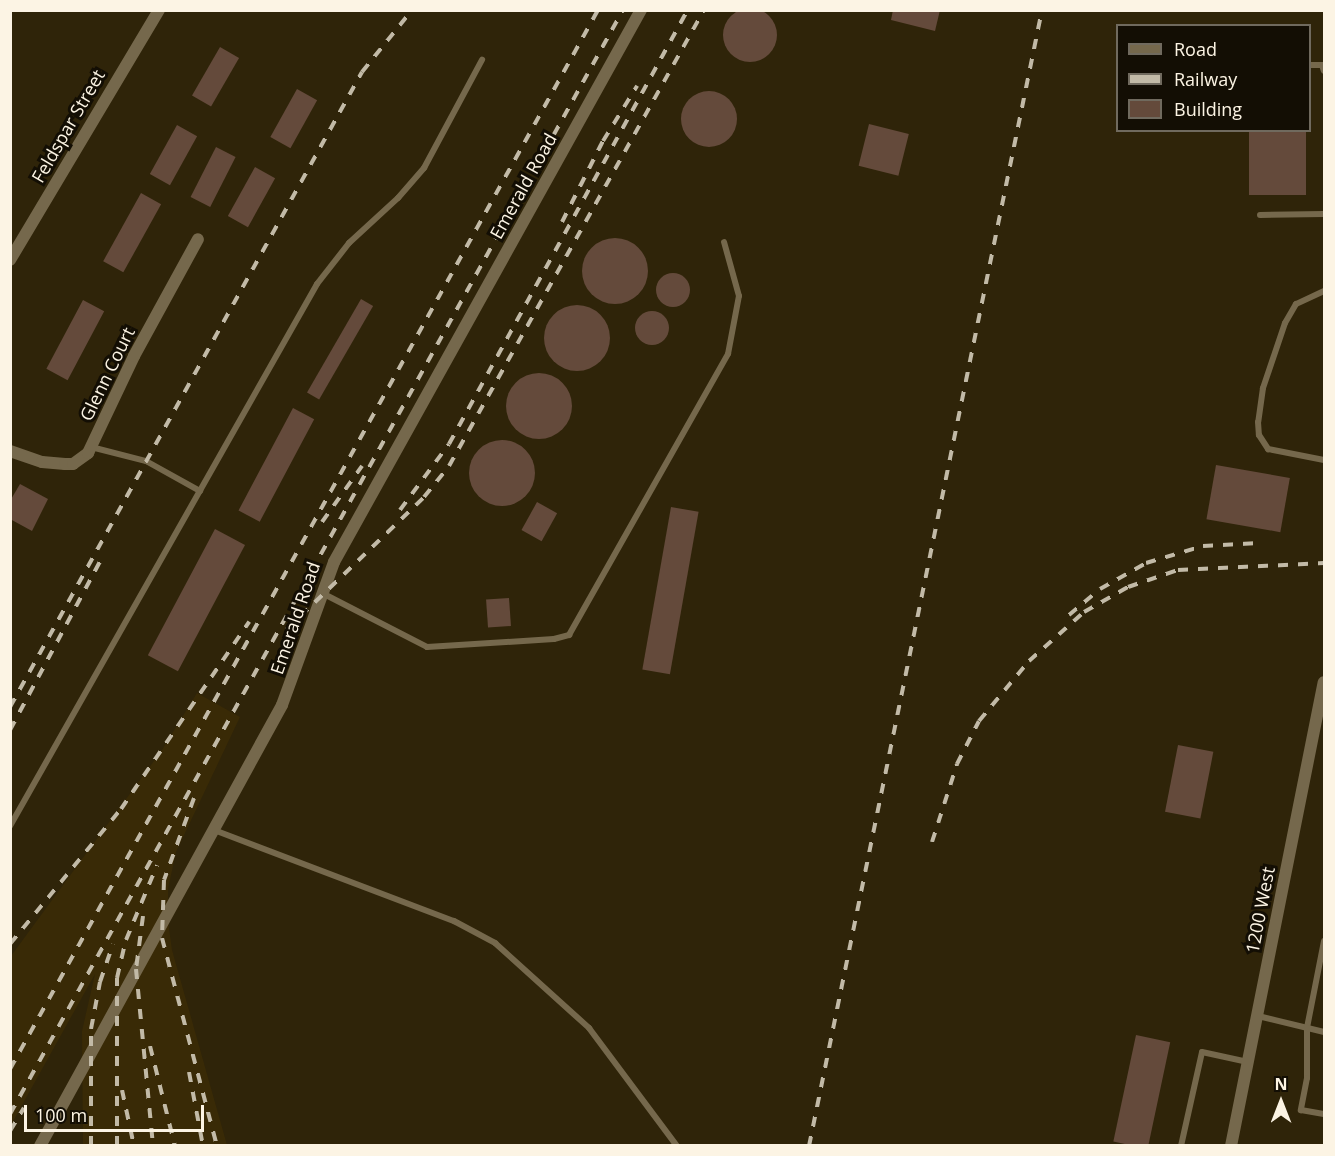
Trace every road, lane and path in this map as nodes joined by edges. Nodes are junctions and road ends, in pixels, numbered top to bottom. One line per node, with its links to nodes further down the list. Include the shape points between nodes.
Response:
1 (159, 10): 10 (street, Feldspar Street)
2 (641, 10): 16 (street, Emerald Road, via 334,562)
3 (482, 60): 15 (lane, via 424,168 398,198 348,243 322,276)
4 (1311, 65): 5 (lane, via 1322,65)
5 (1324, 70)
6 (1324, 214): 7 (lane)
7 (1260, 215)
8 (198, 239): 12 (street, Glenn Court, via 134,356)
9 (724, 242): 16 (lane, via 739,296 728,354 569,634 555,639 428,647)
10 (10, 260)
11 (1324, 291): 14 (lane, via 1296,304 1285,323 1263,388 1258,422 1259,435 1268,449)
12 (91, 447): 13 (street, Glenn Court, via 81,460 65,464 42,462); 15 (lane, via 146,461)
13 (10, 451)
14 (1324, 460)
15 (200, 491): 18 (lane)
16 (321, 592): 19 (street, Emerald Road, via 290,687)
17 (1324, 682): 21 (street, 1200 West)
18 (10, 826)
19 (214, 830): 26 (street, Emerald Road); 27 (lane, via 454,921 495,943 589,1028)
20 (1324, 941): 22 (lane)
21 (1257, 1016): 22 (lane); 24 (street, 1200 West)
22 (1307, 1028): 23 (lane); 25 (lane, via 1307,1078 1301,1110)
23 (1324, 1032)
24 (1248, 1062): 28 (lane, via 1202,1052); 29 (street, 1200 West)
25 (1324, 1114)
26 (40, 1146)
27 (677, 1146)
28 (1180, 1146)
29 (1231, 1146)

